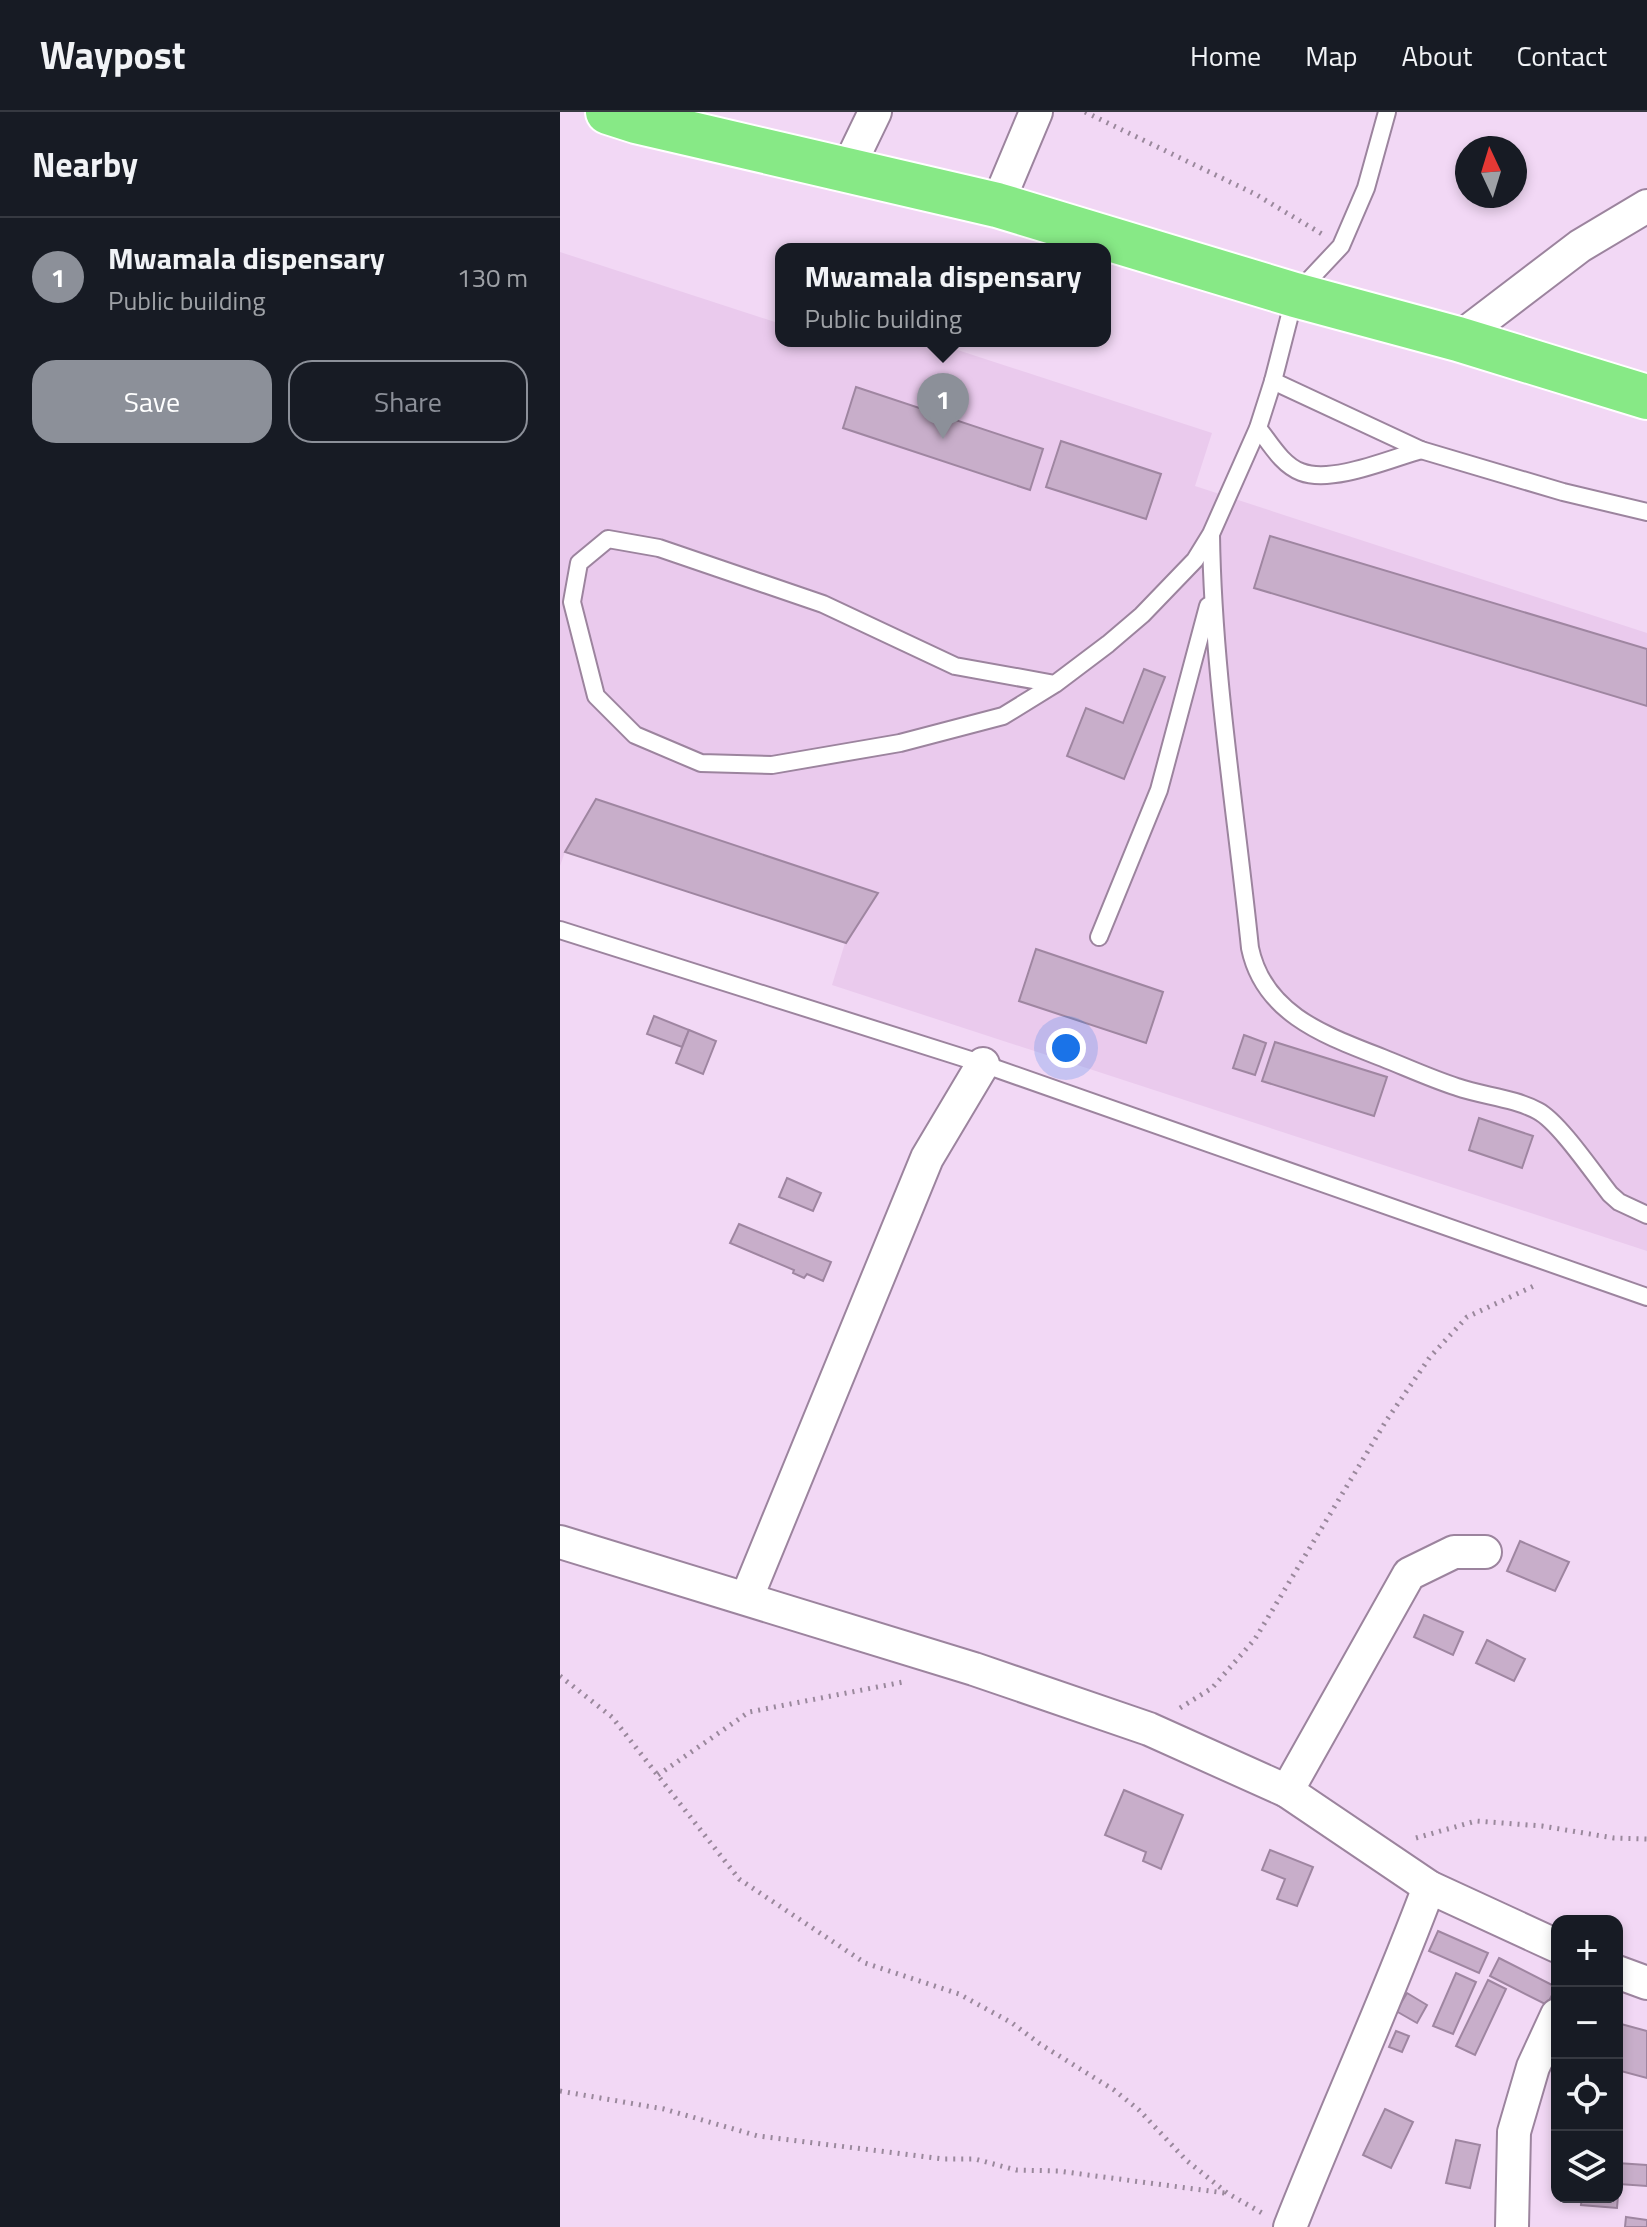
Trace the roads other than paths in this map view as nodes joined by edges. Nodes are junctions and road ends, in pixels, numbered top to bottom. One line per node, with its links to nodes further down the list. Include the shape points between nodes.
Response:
1 (608, 112): 5 (highway)
2 (875, 112): 5 (street)
3 (1036, 112): 6 (street)
4 (1387, 112): 8 (lane, via 1366,188 1341,246)
5 (847, 170): 6 (highway)
6 (997, 205): 8 (highway)
7 (1647, 206): 9 (street, via 1580,246)
8 (1295, 295): 9 (highway); 10 (lane)
9 (1458, 339): 11 (highway)
10 (1273, 381): 12 (lane); 13 (lane)
11 (1647, 397)
12 (1258, 428): 13 (lane, via 1299,472 1322,476); 15 (lane)
13 (1421, 450): 14 (lane)
14 (1647, 512)
15 (1211, 534): 16 (lane); 17 (lane, via 1195,560 1142,615)
16 (1212, 593): 19 (lane, via 1159,790); 21 (lane, via 1250,948 1267,988 1285,1010 1333,1038 1456,1087 1536,1110 1610,1194)
17 (1055, 684): 17 (lane, via 1003,716 900,743 772,765 701,763 635,735 596,696 572,602 579,563 608,539 659,548 823,604 955,666)
18 (560, 930): 20 (lane)
19 (1099, 937)
20 (983, 1064): 22 (lane); 25 (street, via 927,1158)
21 (1647, 1215)
22 (1647, 1297)
23 (560, 1542): 25 (street)
24 (1485, 1552): 26 (street, via 1454,1552 1409,1574)
25 (747, 1597): 26 (street, via 1149,1729)
26 (1287, 1791): 27 (street)
27 (1429, 1887): 28 (street); 32 (street, via 1341,2097)
28 (1551, 1943)
29 (1623, 1974): 30 (street)
30 (1647, 1983)
31 (1551, 2028): 33 (street, via 1514,2132)
32 (1277, 2220)
33 (1512, 2227)

